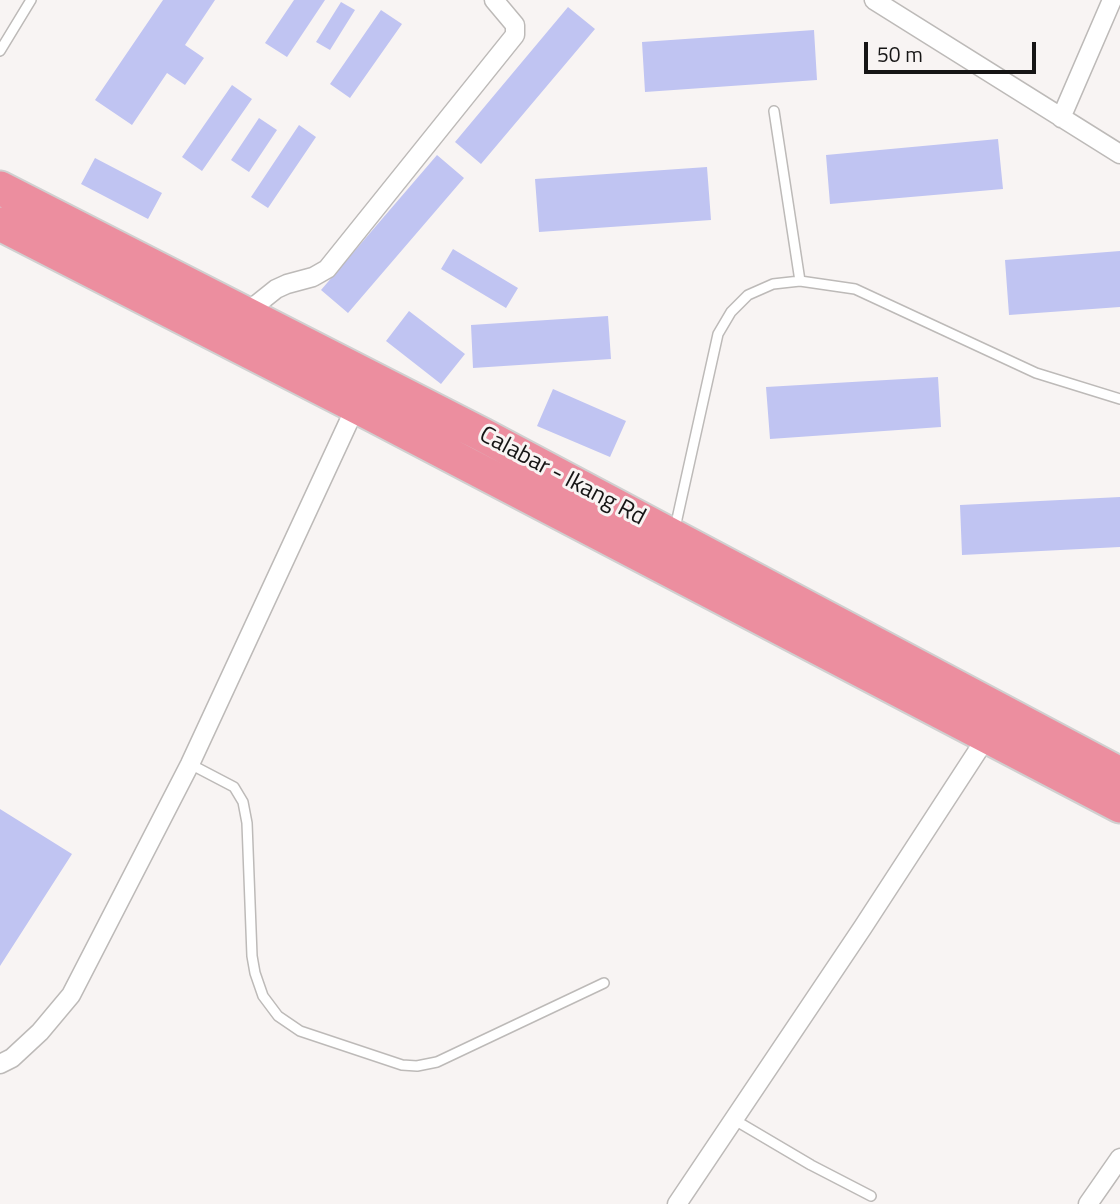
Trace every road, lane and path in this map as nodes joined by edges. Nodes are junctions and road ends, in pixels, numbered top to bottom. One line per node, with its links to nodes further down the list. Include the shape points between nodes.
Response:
1 (31, 0): 5 (lane)
2 (494, 0): 12 (street, via 515,25 515,35 327,269 276,289)
3 (874, 0): 7 (street)
4 (1112, 0): 7 (street)
5 (0, 51)
6 (774, 111): 11 (lane)
7 (1061, 118): 8 (street)
8 (1120, 154)
9 (0, 188): 12 (highway, Calabar - Ikang Rd)
10 (0, 224): 14 (highway, Calabar - Ikang Rd)
11 (800, 281): 13 (lane, via 855,289 1037,373); 15 (lane, via 773,284 748,295 718,334)
12 (246, 313): 15 (highway, Calabar - Ikang Rd)
13 (1120, 399)
14 (356, 406): 15 (highway, Calabar - Ikang Rd); 17 (street)
15 (667, 550): 16 (highway, Calabar - Ikang Rd); 18 (highway, Calabar - Ikang Rd)
16 (988, 735): 19 (highway, Calabar - Ikang Rd); 22 (street)
17 (190, 764): 20 (lane, via 234,787 243,802 255,973 263,996 278,1016 300,1031 417,1066 437,1062); 21 (street, via 71,995 40,1032)
18 (1120, 774)
19 (1120, 806)
20 (604, 983)
21 (0, 1064)
22 (733, 1119): 24 (lane); 25 (street)
23 (1120, 1158): 26 (street)
24 (871, 1196)
25 (677, 1204)
26 (1088, 1204)

